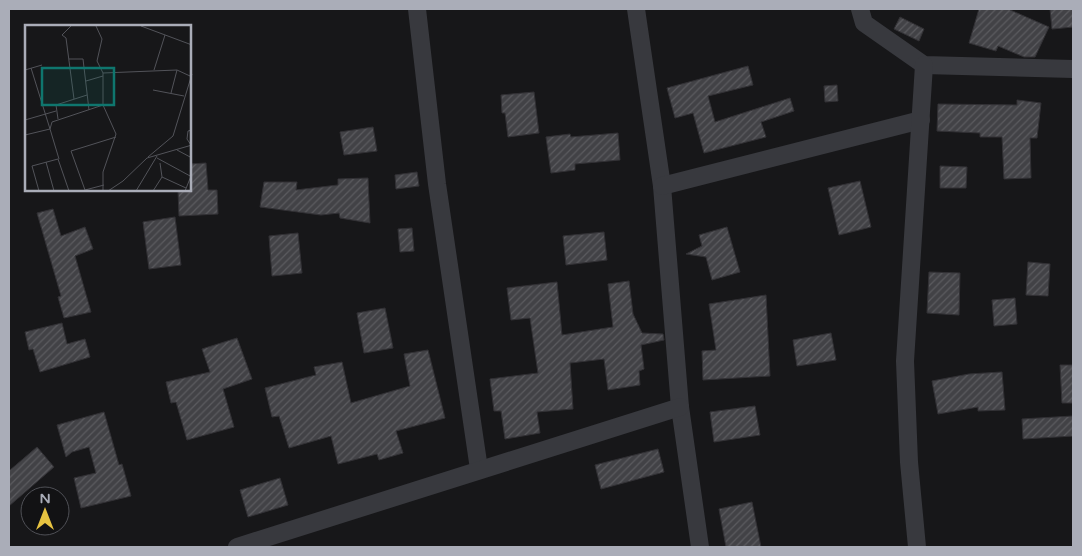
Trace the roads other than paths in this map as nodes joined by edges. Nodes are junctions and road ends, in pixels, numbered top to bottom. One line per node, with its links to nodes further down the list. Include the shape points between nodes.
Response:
1 (417, 9): 9 (street, via 438,184)
2 (636, 9): 7 (street)
3 (860, 9): 4 (street, via 864,23)
4 (924, 65): 5 (street); 6 (street)
5 (1073, 69)
6 (921, 120): 7 (street); 12 (street, via 905,361 909,462)
7 (662, 186): 8 (street)
8 (680, 407): 9 (street); 11 (street)
9 (479, 469): 10 (street)
10 (237, 547)
11 (700, 547)
12 (917, 547)

